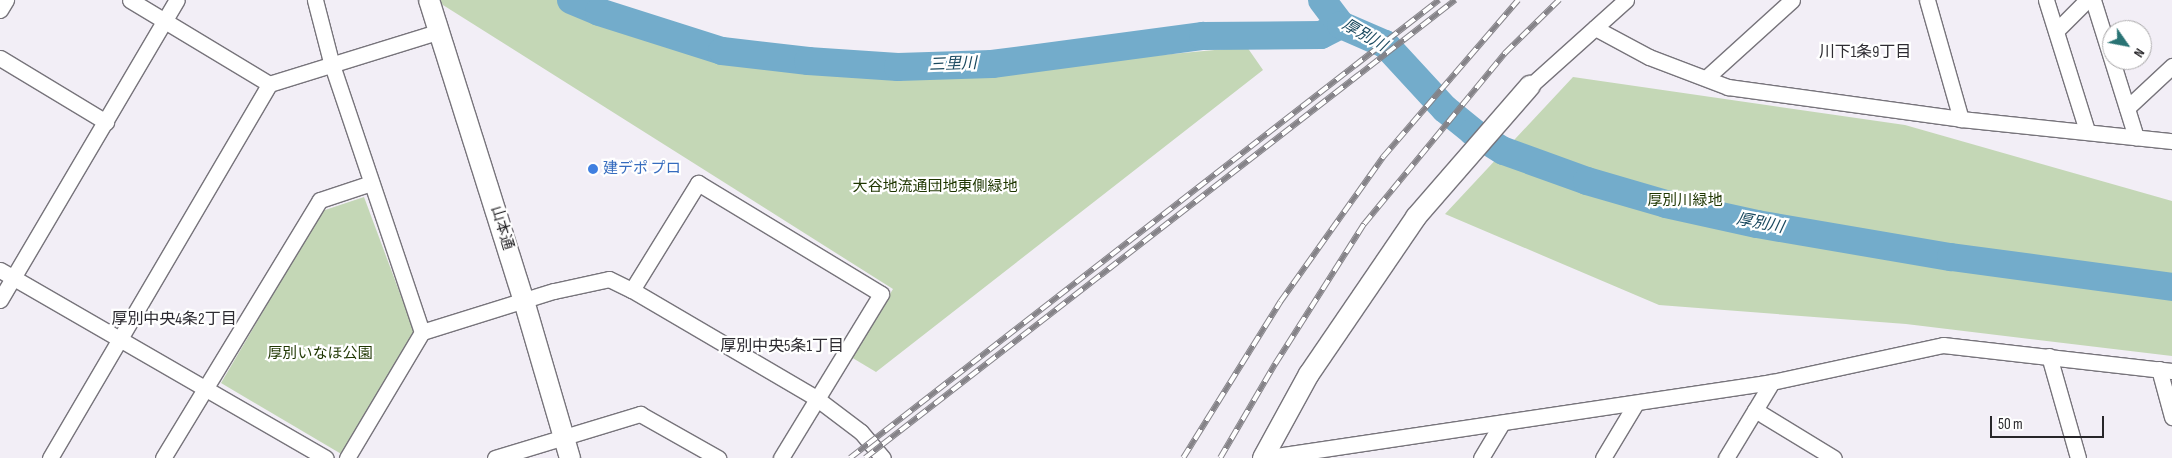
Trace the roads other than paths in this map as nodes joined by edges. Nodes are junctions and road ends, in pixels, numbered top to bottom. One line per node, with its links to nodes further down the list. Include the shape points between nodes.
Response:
1 (6, 0): 12 (street)
2 (130, 0): 13 (street)
3 (177, 0): 13 (street)
4 (315, 0): 18 (street)
5 (429, 0): 15 (street, 山本通)
6 (1626, 0): 14 (street)
7 (1792, 0): 20 (street)
8 (1927, 0): 24 (street)
9 (2046, 0): 16 (street)
10 (2087, 0): 16 (street)
11 (2093, 0): 23 (street)
12 (0, 10)
13 (165, 21): 21 (street); 25 (street)
14 (1595, 28): 20 (street, via 1649,57); 22 (street)
15 (440, 31): 18 (street); 33 (street, 山本通)
16 (2056, 31): 26 (street)
17 (0, 58): 25 (street)
18 (331, 62): 21 (street); 29 (street)
19 (2172, 66): 23 (street)
20 (1706, 78): 24 (street, via 1728,87)
21 (269, 84): 35 (street)
22 (1530, 86): 57 (street, via 1438,190 1309,374)
23 (2127, 108): 27 (street)
24 (1961, 119): 26 (street)
25 (106, 122): 30 (street)
26 (2087, 131): 27 (street)
27 (2136, 137): 28 (street)
28 (2172, 141)
29 (371, 183): 34 (street); 39 (street, via 320,200)
30 (6, 274): 32 (street); 35 (street)
31 (632, 290): 33 (street, via 609,279); 40 (street); 40 (street, via 698,183 881,294)
32 (0, 300)
33 (524, 301): 34 (street); 45 (street, 山本通)
34 (422, 332): 51 (street)
35 (120, 338): 39 (street); 48 (street)
36 (2049, 356): 37 (street); 38 (street, via 1944,345); 47 (street)
37 (2165, 370): 43 (street)
38 (1772, 382): 41 (street); 42 (street)
39 (207, 388): 49 (street); 50 (street)
40 (816, 398): 55 (street); 56 (street, via 861,432)
41 (1636, 403): 44 (street); 60 (street)
42 (1755, 410): 61 (street); 62 (street)
43 (2172, 417)
44 (1502, 423): 46 (street); 59 (street)
45 (562, 436): 52 (street); 53 (street, 山本通); 54 (street, via 640,414)
46 (1370, 443): 57 (street); 58 (street)
47 (2077, 457)
48 (50, 458)
49 (163, 458)
50 (326, 458)
51 (348, 458)
52 (495, 458)
53 (570, 458)
54 (718, 458)
55 (781, 458)
56 (883, 458)
57 (1263, 458)
58 (1361, 458)
59 (1481, 458)
60 (1603, 458)
61 (1726, 458)
62 (1834, 458)

